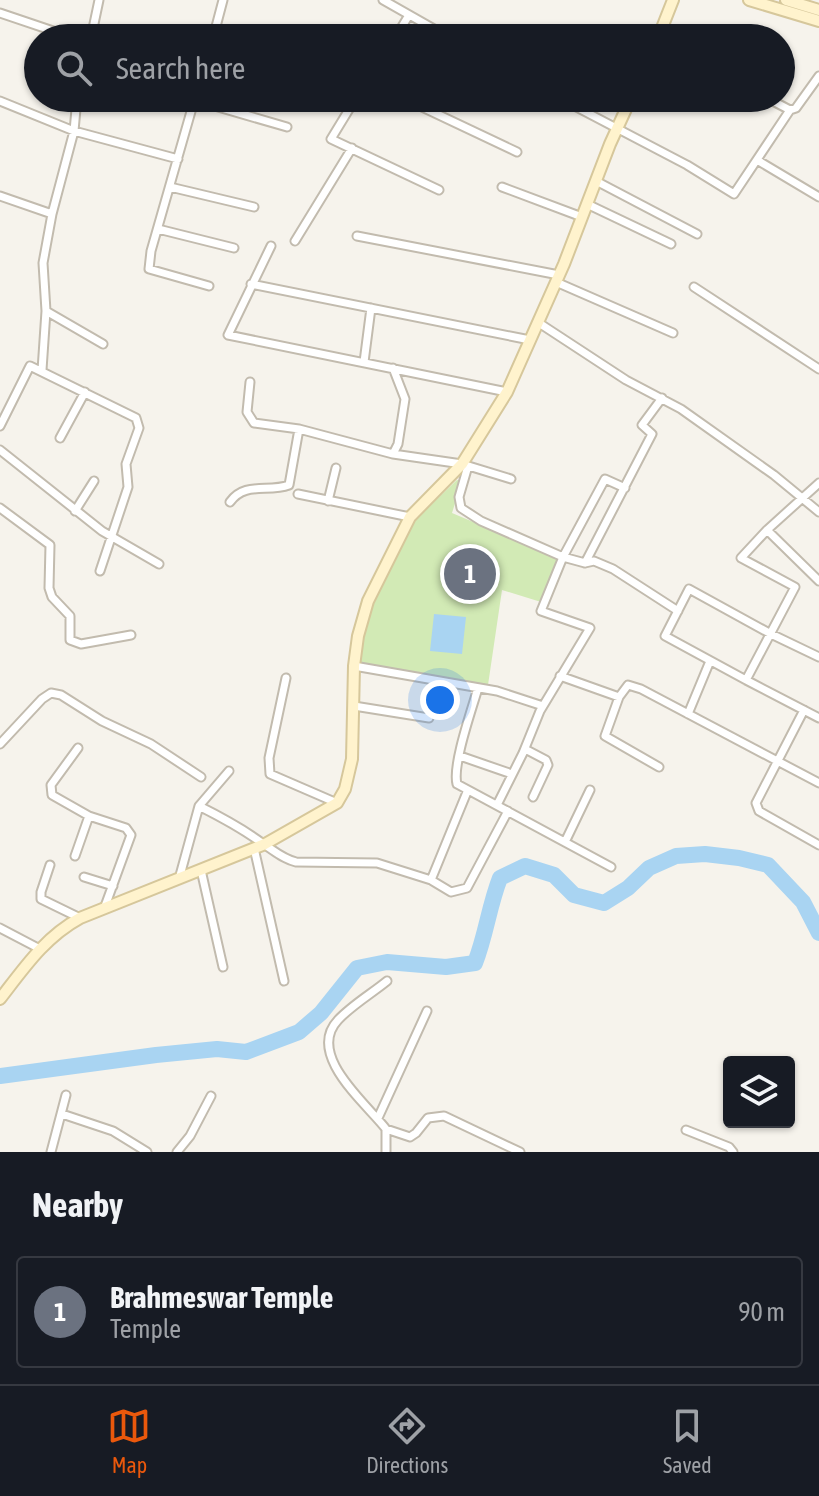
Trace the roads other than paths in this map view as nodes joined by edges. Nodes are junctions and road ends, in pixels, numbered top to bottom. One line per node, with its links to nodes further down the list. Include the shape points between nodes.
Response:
1 (99, 0): 12 (street)
2 (223, 0): 13 (street)
3 (383, 0): 9 (street)
4 (673, 0): 16 (street)
5 (749, 0): 10 (street)
6 (786, 0): 7 (street)
7 (819, 10)
8 (0, 13): 11 (street)
9 (409, 15): 14 (street); 15 (street)
10 (819, 21)
11 (33, 24)
12 (94, 24)
13 (217, 24)
14 (404, 24)
15 (425, 24)
16 (664, 24)
17 (819, 76): 19 (street)
18 (0, 101): 20 (street)
19 (795, 108)
20 (24, 111)
21 (27, 112): 32 (street)
22 (76, 112): 32 (street)
23 (191, 112): 35 (street)
24 (235, 112): 30 (street)
25 (347, 112): 33 (street, via 331,139)
26 (433, 112): 34 (street)
27 (584, 112): 31 (street)
28 (625, 112): 31 (street)
29 (789, 112): 36 (street)
30 (287, 127)
31 (617, 130): 36 (street, via 734,194); 37 (street)
32 (74, 131): 35 (street); 45 (street)
33 (352, 148): 40 (street); 50 (street)
34 (517, 152)
35 (178, 159): 38 (street)
36 (757, 160): 42 (street)
37 (596, 181): 43 (street); 48 (street)
38 (170, 187): 44 (street); 47 (street)
39 (502, 187): 46 (street)
40 (439, 190)
41 (0, 196): 45 (street)
42 (819, 197)
43 (587, 204): 46 (street); 51 (street)
44 (254, 207)
45 (52, 214): 59 (street, via 43,263)
46 (582, 217): 54 (street)
47 (158, 229): 53 (street); 56 (street, via 149,269)
48 (697, 234)
49 (357, 236): 54 (street)
50 (295, 241)
51 (671, 244)
52 (271, 246): 55 (street)
53 (234, 248)
54 (558, 279): 60 (street); 61 (street)
55 (251, 284): 58 (street); 64 (street, via 228,335)
56 (209, 286)
57 (694, 287): 66 (street)
58 (371, 308): 62 (street); 64 (street)
59 (46, 311): 63 (street); 67 (street)
60 (539, 323): 62 (street); 71 (street)
61 (673, 333)
62 (530, 340): 70 (street)
63 (103, 344)
64 (364, 362): 65 (street)
65 (393, 368): 70 (street); 76 (street, via 405,399)
66 (819, 369)
67 (42, 370): 69 (street); 72 (street, via 28,368)
68 (250, 382): 73 (street, via 249,419)
69 (85, 392): 74 (street); 92 (street, via 139,423 127,457 128,487)
70 (507, 392): 77 (street)
71 (662, 398): 82 (street, via 642,425 652,434); 84 (street)
72 (0, 426)
73 (299, 429): 76 (street); 86 (street, via 289,485 246,490)
74 (60, 438)
75 (0, 450): 88 (street)
76 (393, 454): 77 (street)
77 (465, 465): 79 (street); 90 (street); 93 (street, via 461,508)
78 (336, 468): 85 (street)
79 (511, 479)
80 (94, 481): 88 (street)
81 (819, 483): 84 (street)
82 (625, 488): 93 (street, via 605,479); 94 (street)
83 (298, 494): 85 (street)
84 (802, 496): 89 (street); 91 (street)
85 (328, 501): 90 (street)
86 (230, 502)
87 (0, 508): 100 (street, via 50,545 49,588 70,616 70,640 81,644)
88 (75, 511): 92 (street)
89 (819, 512)
90 (410, 517): 103 (street, via 368,601)
91 (767, 530): 97 (street); 99 (street, via 741,558 795,587)
92 (113, 537): 95 (street); 96 (street)
93 (563, 557): 94 (street); 104 (street, via 541,611 590,628)
94 (585, 563): 98 (street, via 613,569)
95 (159, 564)
96 (100, 571)
97 (819, 581)
98 (678, 611): 99 (street, via 689,589); 102 (street, via 665,636)
99 (771, 634): 101 (street); 106 (street)
100 (131, 635)
101 (819, 657)
102 (710, 661): 106 (street); 112 (street)
103 (354, 666): 107 (street); 109 (street)
104 (560, 676): 108 (street); 110 (street)
105 (286, 678): 128 (street, via 270,774)
106 (746, 680): 111 (street)
107 (478, 688): 110 (street); 118 (street)
108 (619, 697): 112 (street, via 624,688 634,686); 120 (street, via 605,736)
109 (354, 706): 113 (street); 128 (street, via 352,759)
110 (543, 706): 117 (street)
111 (804, 710): 114 (street); 119 (street)
112 (688, 714): 119 (street)
113 (429, 718)
114 (819, 718)
115 (0, 744): 123 (street, via 51,693 151,744)
116 (78, 748): 132 (street, via 50,791)
117 (525, 749): 122 (street); 127 (street, via 548,765)
118 (460, 756): 122 (street); 126 (street, via 455,778)
119 (778, 761): 124 (street); 134 (street, via 757,796 759,811)
120 (659, 767)
121 (229, 771): 130 (street)
122 (512, 774): 129 (street)
123 (201, 777)
124 (819, 783)
125 (590, 790): 133 (street)
126 (467, 792): 129 (street); 142 (street)
127 (533, 797)
128 (337, 803): 135 (street)
129 (497, 805): 131 (street)
130 (199, 806): 135 (street); 141 (street)
131 (508, 811): 133 (street); 142 (street, via 467,888 451,892)
132 (89, 816): 136 (street); 143 (street, via 126,828 131,835)
133 (565, 842): 138 (street)
134 (819, 845)
135 (260, 846): 139 (street); 142 (street, via 296,862 377,863); 149 (street)
136 (75, 856)
137 (50, 865): 145 (street, via 41,899)
138 (611, 867)
139 (201, 870): 141 (street); 148 (street)
140 (84, 877): 143 (street)
141 (179, 879): 144 (street)
142 (431, 880)
143 (113, 886): 144 (street)
144 (104, 909): 145 (street)
145 (80, 918): 147 (street)
146 (0, 928): 147 (street)
147 (40, 949): 151 (street)
148 (223, 967)
149 (284, 981)
150 (387, 981): 156 (street, via 338,1020 330,1038 337,1070 352,1094)
151 (0, 999)
152 (427, 1011): 156 (street)
153 (66, 1095): 155 (street)
154 (211, 1096): 161 (street)
155 (62, 1114): 159 (street); 160 (street, via 113,1131)
156 (378, 1118): 157 (street)
157 (386, 1129): 162 (street); 163 (street, via 410,1137 428,1118 444,1116)
158 (686, 1130): 164 (street)
159 (51, 1152)
160 (147, 1152)
161 (177, 1152)
162 (386, 1152)
163 (520, 1152)
164 (733, 1152)

